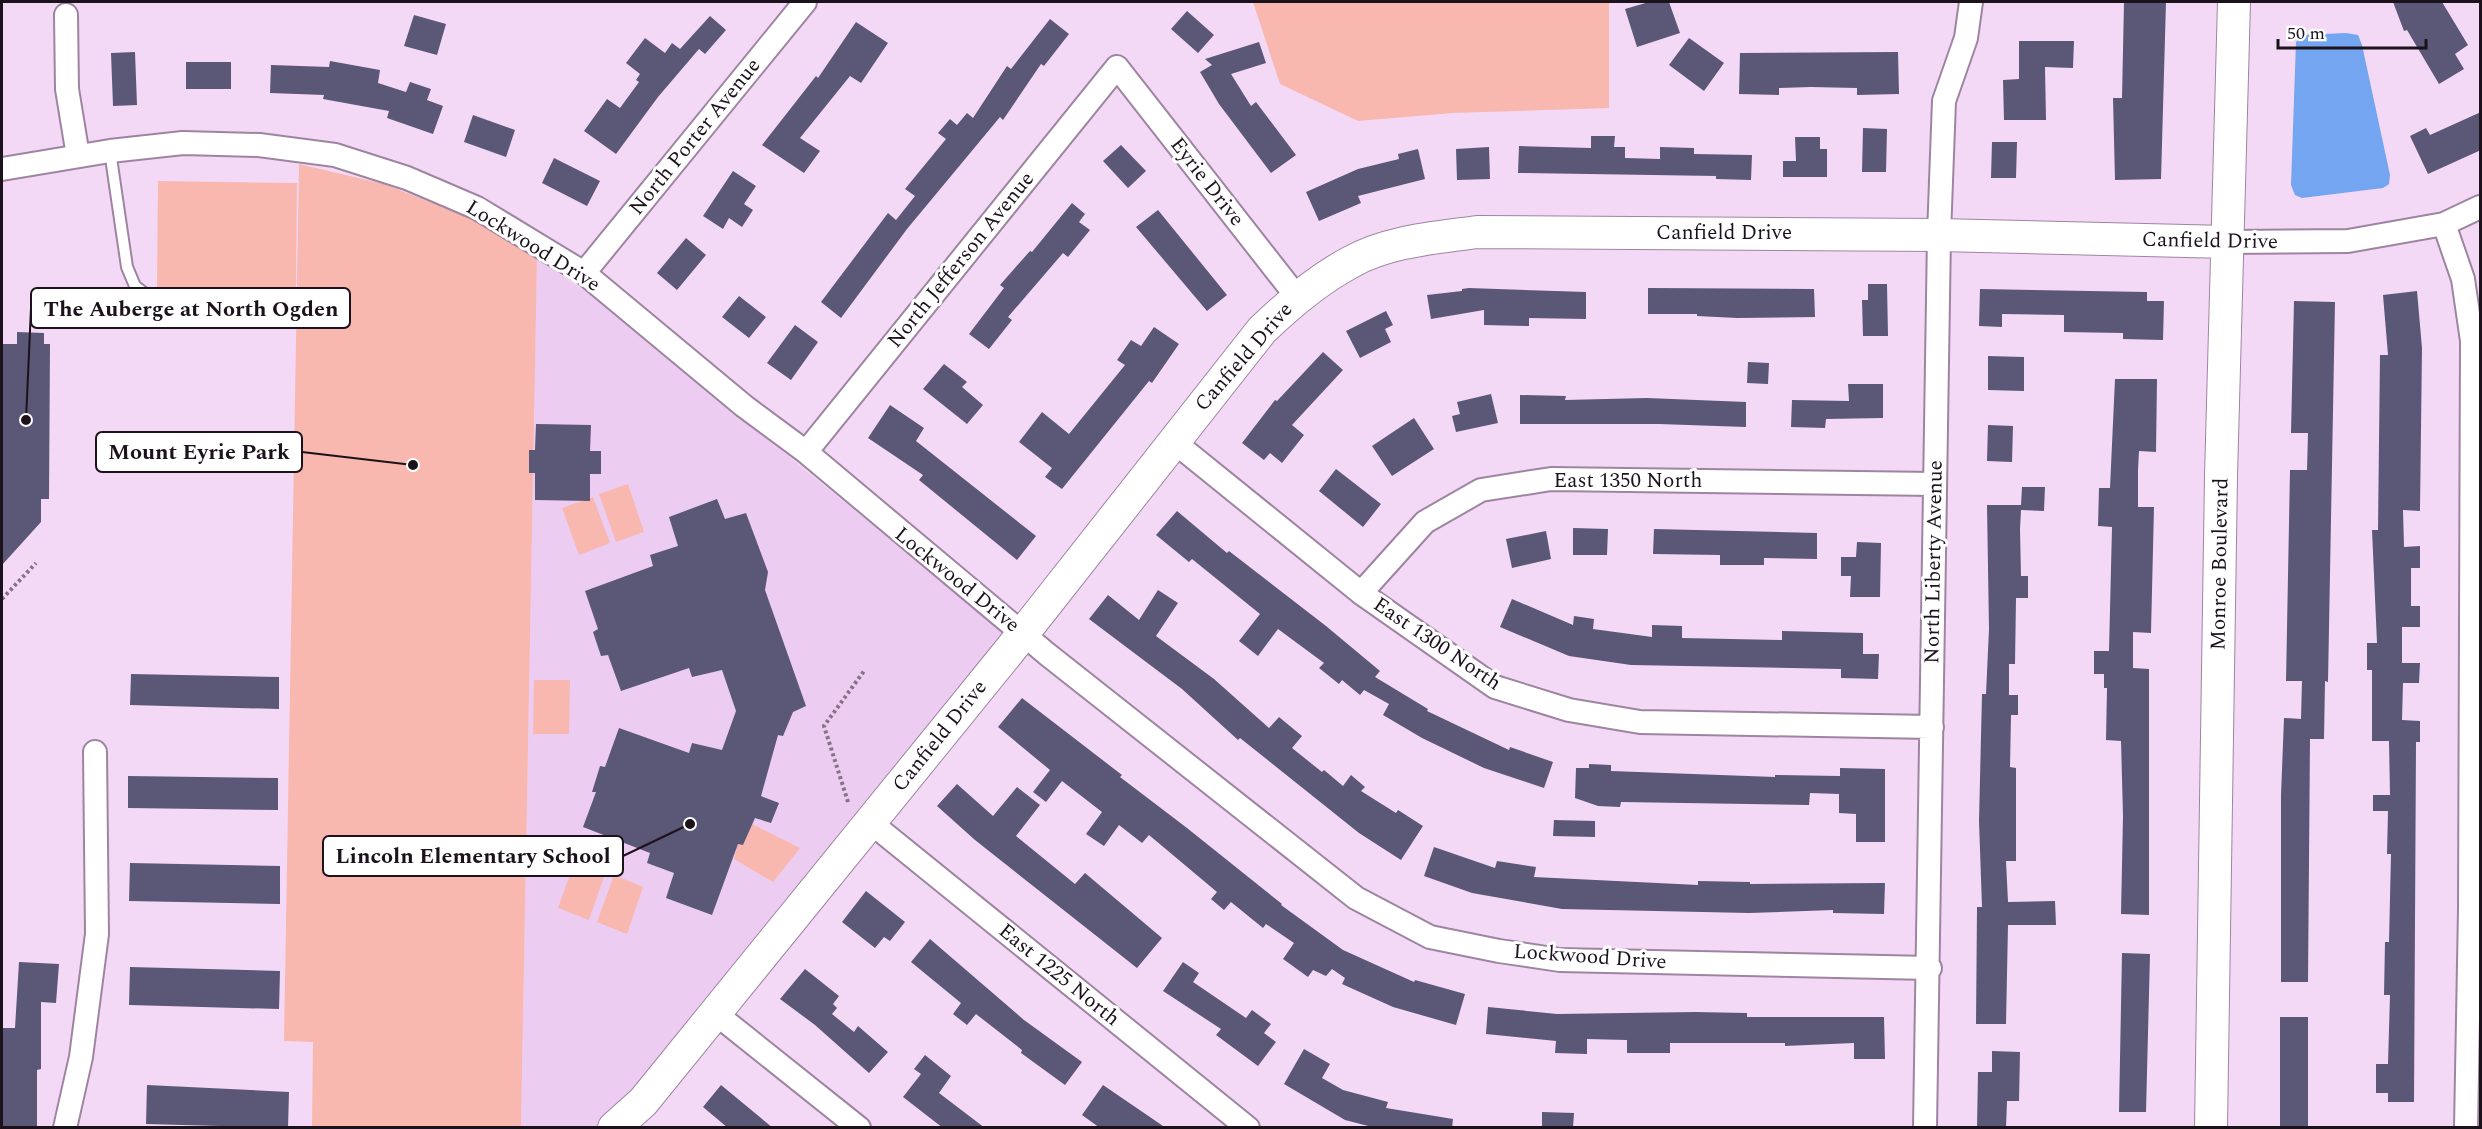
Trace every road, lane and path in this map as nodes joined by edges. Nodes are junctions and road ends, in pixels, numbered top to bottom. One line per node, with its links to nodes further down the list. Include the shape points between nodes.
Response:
1 (805, 2): 13 (street, North Porter Avenue)
2 (1971, 2): 11 (street, North Liberty Avenue, via 1966,38 1944,101)
3 (2234, 2): 12 (street, Monroe Boulevard)
4 (66, 15): 7 (street, via 67,89)
5 (1117, 67): 14 (street, Eyrie Drive); 18 (street, North Jefferson Avenue)
6 (110, 151): 7 (street, Lockwood Drive); 13 (street, Lockwood Drive, via 183,143 259,145 335,155 407,178 477,208); 15 (lane, via 127,267 135,286 159,304)
7 (78, 156): 8 (street, Lockwood Drive)
8 (2, 169)
9 (2481, 207): 10 (street, Canfield Drive)
10 (2444, 224): 12 (street, Canfield Drive, via 2348,241); 16 (street, via 2463,279)
11 (1939, 235): 12 (street, Canfield Drive); 14 (street, Canfield Drive, via 1477,232 1405,243 1352,261); 19 (street, North Liberty Avenue)
12 (2227, 242): 37 (street, Monroe Boulevard)
13 (584, 273): 18 (street, Lockwood Drive)
14 (1297, 297): 17 (street, Canfield Drive, via 1262,330)
15 (269, 304)
16 (2477, 393): 23 (street)
17 (1173, 441): 21 (street, East 1300 North); 24 (street, Canfield Drive)
18 (806, 452): 24 (street, Lockwood Drive)
19 (1935, 484): 21 (street, East 1350 North, via 1551,479 1481,490 1425,522); 26 (street, North Liberty Avenue)
20 (36, 563): 22 (path)
21 (1361, 593): 26 (street, East 1300 North, via 1495,687 1569,710 1640,722)
22 (2, 599)
23 (2476, 628): 29 (street)
24 (1023, 634): 28 (street, Canfield Drive); 30 (street, Lockwood Drive, via 1356,898 1430,937 1560,960)
25 (864, 671): 28 (path, via 824,726)
26 (1932, 727): 30 (street, North Liberty Avenue)
27 (95, 752): 32 (street, via 97,934 81,1057)
28 (859, 812): 31 (street, Canfield Drive); 35 (street, East 1225 North)
29 (2475, 909): 38 (street)
30 (1930, 968): 36 (street, North Liberty Avenue)
31 (715, 1013): 33 (street, Canfield Drive, via 642,1102); 34 (street)
32 (66, 1128)
33 (614, 1128)
34 (860, 1128)
35 (1248, 1128)
36 (1925, 1128)
37 (2211, 1128)
38 (2466, 1128)

